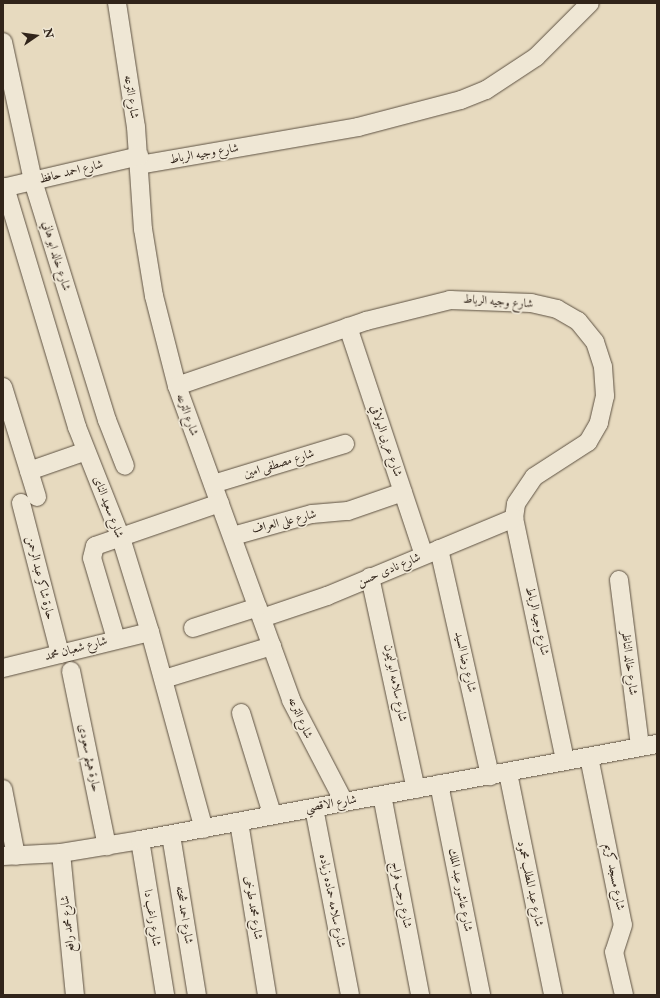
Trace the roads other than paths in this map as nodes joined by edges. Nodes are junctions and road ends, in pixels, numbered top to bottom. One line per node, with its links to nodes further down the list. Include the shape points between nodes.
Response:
1 (117, 3): 4 (street, شارع الترعه)
2 (590, 3): 4 (street, شارع وجيه الرباط, via 531,61 486,90 461,100 358,127)
3 (3, 42): 5 (street, شارع خالد ابو هاني)
4 (139, 160): 5 (street, شارع احمد حافظ); 8 (street, شارع الترعه, via 143,229 154,296)
5 (32, 181): 6 (street, شارع احمد حافظ); 12 (street, شارع خالد ابو هاني, via 107,420)
6 (4, 187): 11 (street, شارع سعيد الناى)
7 (348, 327): 8 (street, شارع وجيه الرباط); 15 (street, شارع عربى البولاقي); 17 (street, شارع وجيه الرباط, via 450,300 531,303 557,309 578,320 596,342 603,367 605,396 599,423 588,442 534,477 516,504)
8 (177, 386): 14 (street, شارع الترعه)
9 (3, 387): 13 (street, حارة شاكر عبد الرحمن)
10 (345, 444): 14 (street, شارع مصطفى امين)
11 (86, 451): 13 (street); 19 (street, شارع سعيد الناى)
12 (125, 466)
13 (29, 470): 28 (street, حارة شاكر عبد الرحمن, via 29,500)
14 (214, 484): 16 (street, شارع الترعه)
15 (403, 492): 18 (street, شارع على العراف, via 348,511 312,514); 20 (street, شارع عربى البولاقي)
16 (220, 503): 18 (street, شارع الترعه); 19 (street)
17 (514, 518): 20 (street, شارع نادى حسن); 35 (street, شارع وجيه الرباط)
18 (233, 536): 23 (street, شارع الترعه)
19 (121, 538): 25 (street, شارع سعيد الناى); 26 (street, via 95,546 92,551)
20 (432, 552): 21 (street, شارع نادى حسن); 36 (street, شارع رضا السيد)
21 (370, 577): 23 (street, شارع نادى حسن); 38 (street, شارع سلامه ابو ليمون)
22 (619, 580): 33 (street, شارع خالد الناظر)
23 (260, 613): 24 (street, شارع نادى حسن); 27 (street, شارع الترعه)
24 (193, 628)
25 (150, 632): 26 (street, شارع شعبان محمد); 31 (street, شارع سعيد الناى)
26 (116, 639): 28 (street, شارع شعبان محمد)
27 (272, 646): 31 (street); 41 (street, شارع الترعه, via 315,752)
28 (60, 654): 29 (street, شارع شعبان محمد)
29 (3, 666)
30 (71, 671): 48 (street, حارة هيثم سعودى)
31 (164, 679): 45 (street, شارع سعيد الناى)
32 (241, 714): 43 (street)
33 (648, 745): 34 (street, شارع الاقصي)
34 (589, 757): 35 (street, شارع الاقصي); 59 (street, شارع مسجد كريم, via 624,926 614,952)
35 (565, 761): 36 (street, شارع الاقصي)
36 (499, 774): 37 (street, شارع الاقصي); 58 (street, شارع عبد المطلب محمود)
37 (439, 784): 38 (street, شارع الاقصي); 57 (street, شارع عاشور عبد الملك)
38 (416, 789): 40 (street, شارع الاقصي)
39 (3, 790): 50 (street)
40 (382, 794): 41 (street, شارع الاقصي); 56 (street, شارع رجب فراج)
41 (344, 802): 42 (street, شارع الاقصي)
42 (314, 808): 43 (street, شارع الاقصي); 55 (street, شارع سلامه حماده زياده)
43 (272, 814): 44 (street, شارع الاقصي)
44 (238, 822): 45 (street, شارع الاقصي); 54 (street, شارع محمد طوخى)
45 (204, 829): 46 (street, شارع الاقصي)
46 (171, 835): 47 (street, شارع الاقصي); 53 (street, شارع احمد شحته)
47 (140, 840): 48 (street, شارع الاقصي); 52 (street, شارع راغب دا)
48 (107, 846): 49 (street, شارع الاقصي)
49 (61, 853): 50 (street, شارع الاقصي); 51 (street, شارع محمد رافع)
50 (9, 856)
51 (76, 995)
52 (165, 995)
53 (197, 995)
54 (267, 995)
55 (350, 995)
56 (420, 995)
57 (480, 995)
58 (553, 995)
59 (624, 995)

